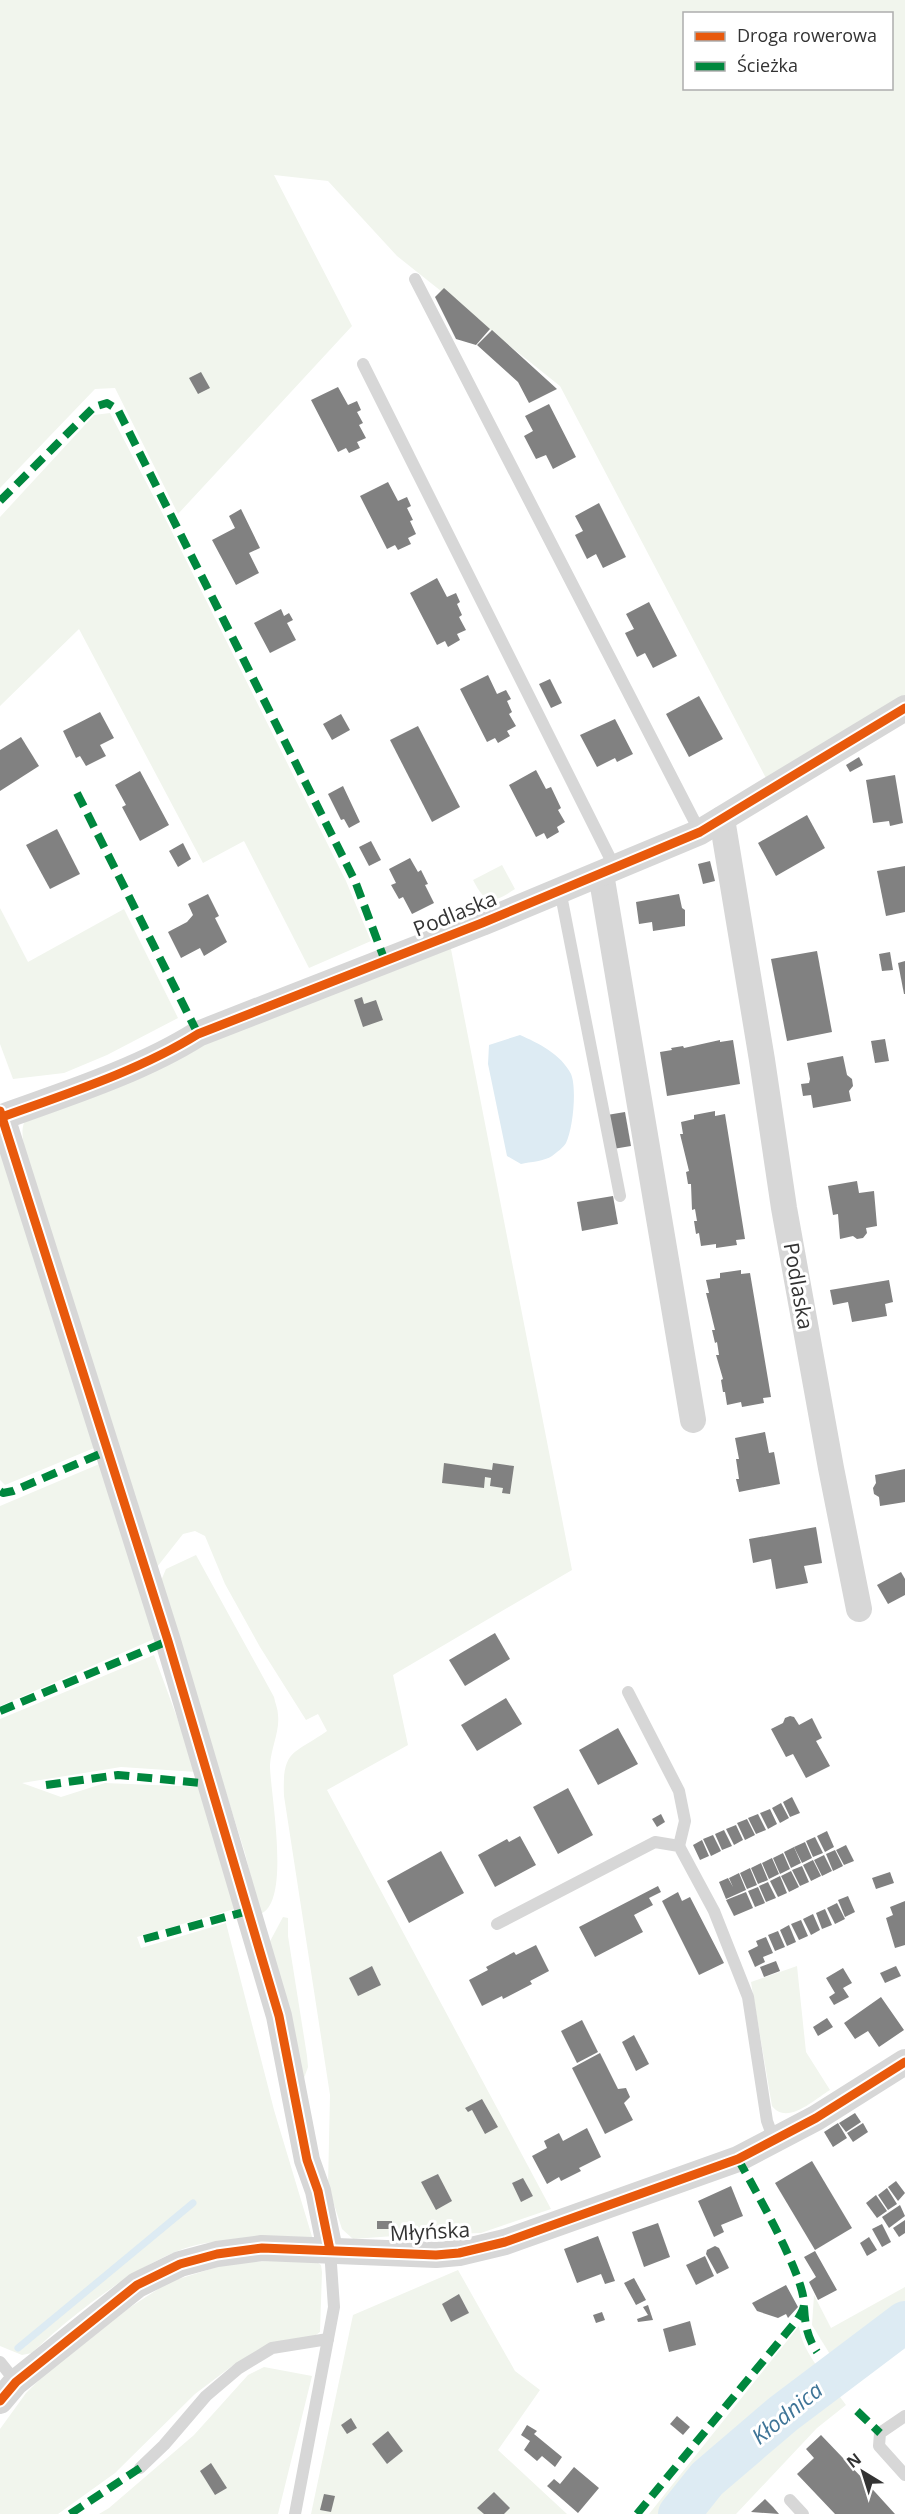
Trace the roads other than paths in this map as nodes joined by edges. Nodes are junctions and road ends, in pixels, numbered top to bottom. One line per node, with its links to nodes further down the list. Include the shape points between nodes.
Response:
1 (416, 279): 5 (lane)
2 (363, 364): 6 (lane)
3 (905, 708): 4 (street, Podlaska)
4 (722, 819): 5 (street, Podlaska); 11 (street, Podlaska, via 784,1208)
5 (700, 832): 6 (street, Podlaska)
6 (608, 871): 7 (street, Podlaska); 10 (street)
7 (560, 890): 8 (street, Podlaska, via 198,1034 174,1049 60,1096); 9 (lane)
8 (1, 1114): 17 (street, via 171,1652 279,2016 307,2160)
9 (620, 1196)
10 (693, 1420)
11 (859, 1609)
12 (628, 1692): 13 (lane, via 679,1791 685,1821)
13 (679, 1846): 14 (lane, via 655,1842); 16 (lane, via 714,1911 748,1997 767,2121)
14 (497, 1924)
15 (905, 2062): 16 (street, Młyńska)
16 (774, 2140): 17 (street, Młyńska, via 738,2159 505,2242 436,2255)
17 (330, 2250): 18 (lane, via 334,2307); 20 (street, Młyńska, via 262,2248 180,2264 137,2285)
18 (328, 2339): 22 (lane, via 272,2349 239,2368 206,2396); 25 (lane)
19 (0, 2362): 20 (lane)
20 (8, 2391)
21 (905, 2416): 23 (lane, via 880,2433 878,2440)
22 (140, 2468)
23 (905, 2475)
24 (790, 2500): 26 (lane)
25 (295, 2514)
26 (803, 2514)

